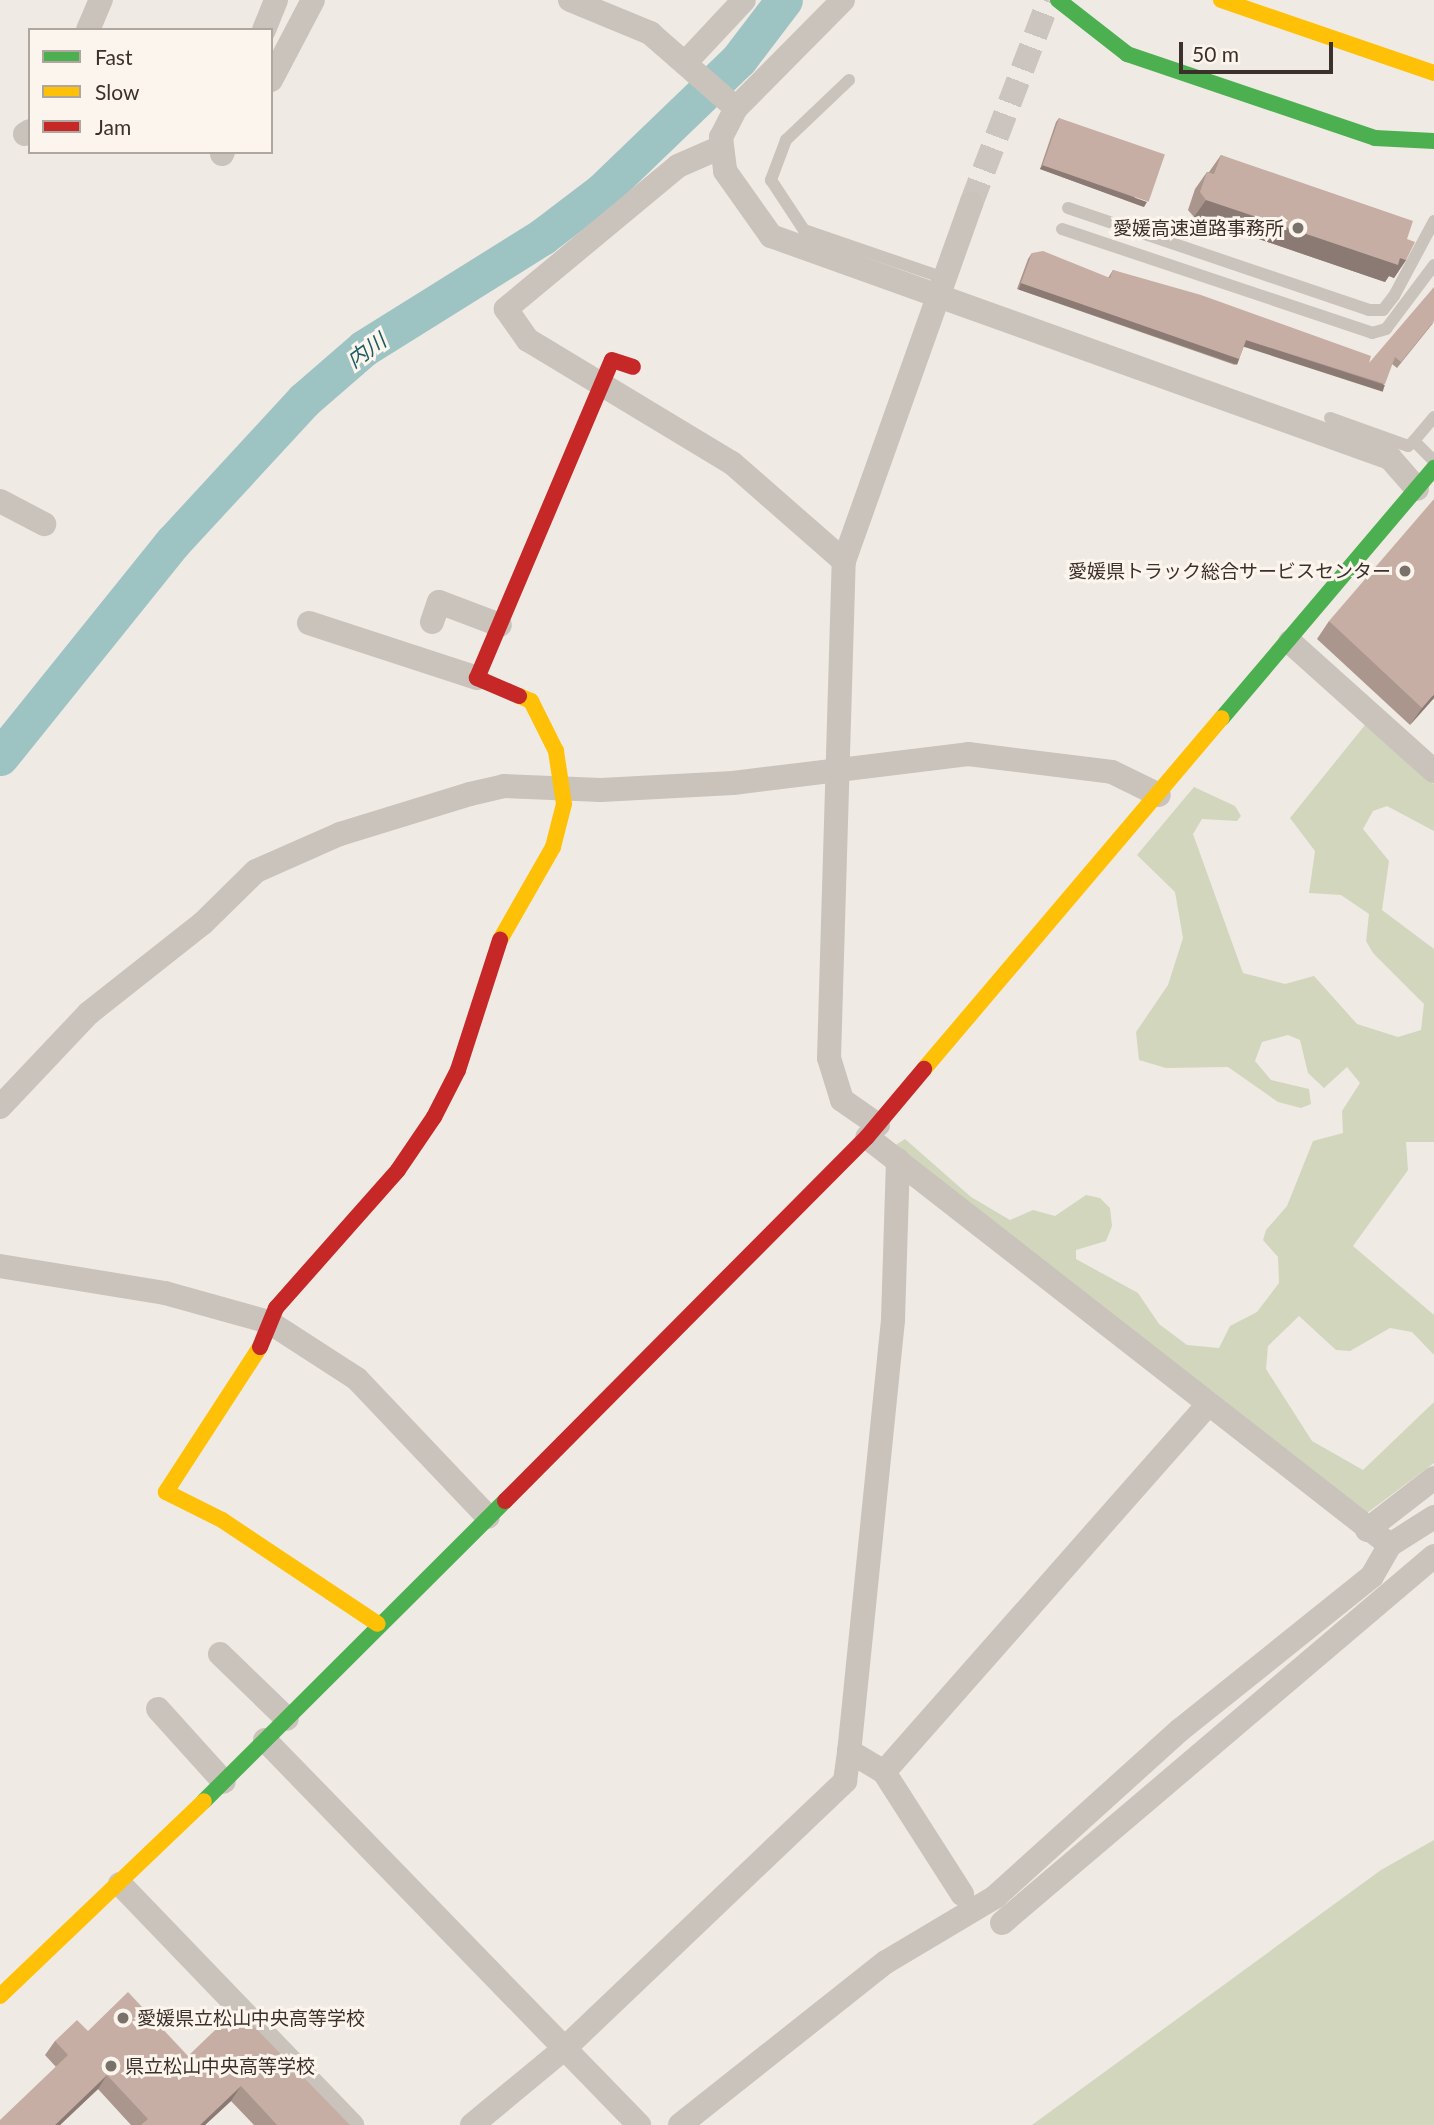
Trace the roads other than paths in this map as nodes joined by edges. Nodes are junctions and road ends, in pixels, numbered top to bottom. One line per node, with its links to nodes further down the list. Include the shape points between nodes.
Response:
1 (100, 0): 9 (street)
2 (276, 0): 10 (street)
3 (313, 0): 13 (street)
4 (570, 0): 11 (street, via 632,22)
5 (744, 0): 11 (street)
6 (843, 0): 15 (street)
7 (1058, 0): 16 (main road, via 1127,54 1375,138)
8 (1221, 0): 12 (main road)
9 (89, 28)
10 (265, 28)
11 (688, 66): 15 (street)
12 (1434, 73)
13 (273, 76)
14 (849, 80): 23 (lane, via 786,140 771,180 804,230)
15 (732, 105): 17 (street)
16 (1434, 141)
17 (719, 148): 23 (street, via 732,181 771,236); 25 (street, via 678,166 506,309 528,340)
18 (971, 204): 23 (street)
19 (1068, 208): 20 (lane, via 1369,310 1383,310 1394,296)
20 (1434, 221)
21 (1062, 229): 22 (lane, via 1372,333 1386,329)
22 (1434, 265)
23 (937, 288): 31 (street, via 1390,458); 34 (street)
24 (633, 367): 25 (main road, via 612,360)
25 (604, 385): 34 (street, via 732,463); 37 (main road)
26 (1434, 417): 28 (lane)
27 (1329, 418): 28 (lane, via 1408,446)
28 (1414, 441): 29 (lane)
29 (1434, 461)
30 (1434, 468): 31 (main road)
31 (1416, 489): 38 (main road)
32 (0, 501): 33 (street)
33 (44, 524)
34 (844, 562): 40 (street)
35 (432, 622): 37 (street, via 439,602)
36 (309, 623): 39 (street)
37 (500, 625): 39 (main road)
38 (1290, 642): 41 (street); 43 (main road)
39 (477, 678): 42 (main road, via 531,701 556,751)
40 (838, 771): 42 (street, via 672,788); 43 (street, via 986,754 1112,772); 45 (street, via 830,1066 842,1100)
41 (1434, 771)
42 (563, 791): 44 (street, via 504,786 286,853 256,871 204,923 89,1013); 48 (main road, via 553,847 506,923 458,1070 434,1117)
43 (1159, 795): 45 (main road)
44 (0, 1107)
45 (873, 1131): 46 (street); 51 (main road)
46 (898, 1160): 49 (street); 61 (street, via 893,1320)
47 (0, 1266): 48 (street, via 164,1293)
48 (269, 1322): 51 (street, via 357,1379); 56 (main road, via 255,1358 166,1492 222,1520 299,1577)
49 (1208, 1404): 53 (street); 62 (street)
50 (1434, 1478): 53 (street)
51 (488, 1517): 56 (main road)
52 (1434, 1517): 54 (street)
53 (1367, 1530): 54 (street)
54 (1390, 1545): 72 (street, via 1372,1576 1180,1730 995,1898 886,1962)
55 (1434, 1556): 66 (street)
56 (378, 1624): 59 (main road)
57 (220, 1654): 59 (street)
58 (158, 1709): 63 (street)
59 (287, 1718): 60 (main road)
60 (265, 1740): 63 (main road); 68 (street)
61 (849, 1751): 62 (street); 68 (street, via 845,1781)
62 (884, 1772): 65 (street)
63 (224, 1782): 64 (main road)
64 (120, 1884): 67 (main road); 69 (street)
65 (962, 1894)
66 (1002, 1923)
67 (0, 1995)
68 (565, 2048): 70 (street); 71 (street)
69 (352, 2125)
70 (472, 2125)
71 (639, 2125)
72 (680, 2125)

